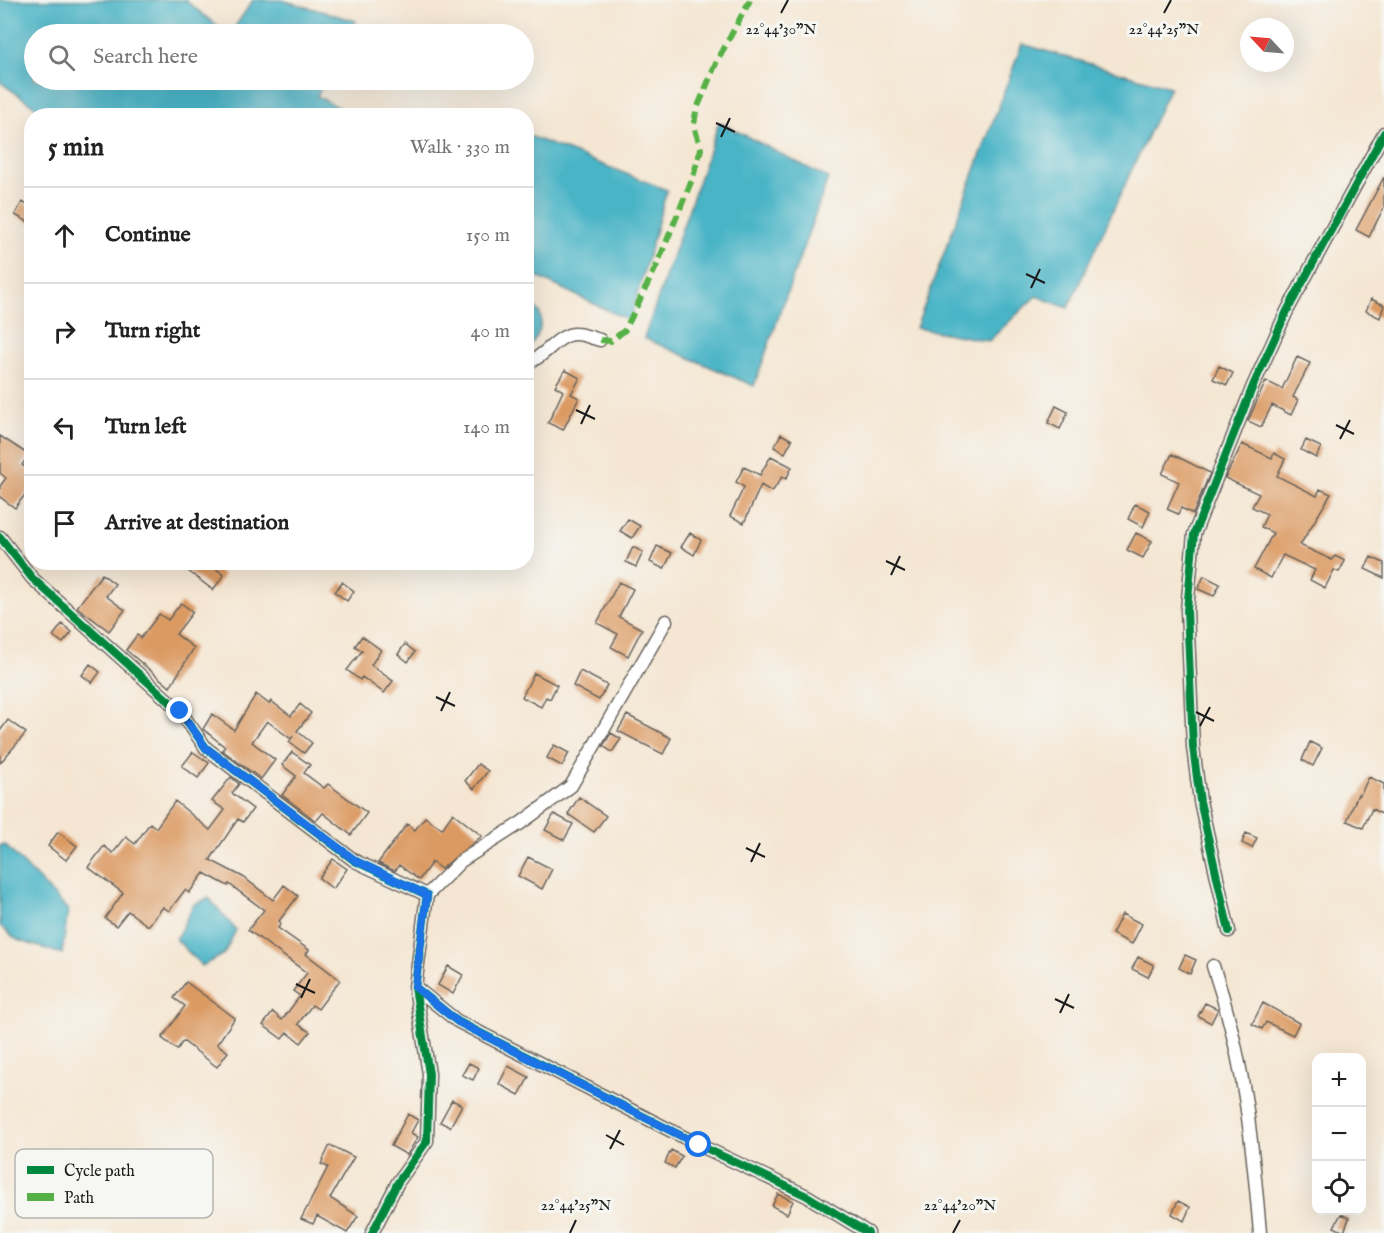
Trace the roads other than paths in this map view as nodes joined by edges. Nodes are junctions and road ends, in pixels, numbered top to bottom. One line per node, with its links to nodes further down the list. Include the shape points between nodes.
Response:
1 (1384, 133): 9 (street, via 1287,311 1194,534 1187,610 1193,747 1200,801)
2 (600, 340): 3 (street, via 574,333)
3 (534, 362)
4 (0, 537): 5 (street)
5 (24, 568)
6 (26, 570): 8 (street, via 180,711 206,748 356,861)
7 (666, 621): 8 (street, via 570,786 460,861)
8 (427, 895): 11 (street)
9 (1229, 931)
10 (1213, 966): 14 (street, via 1231,1017 1251,1124)
11 (415, 987): 12 (street, via 429,1074 427,1141 398,1182); 13 (street, via 458,1022 807,1196)
12 (372, 1233)
13 (868, 1233)
14 (1260, 1233)

